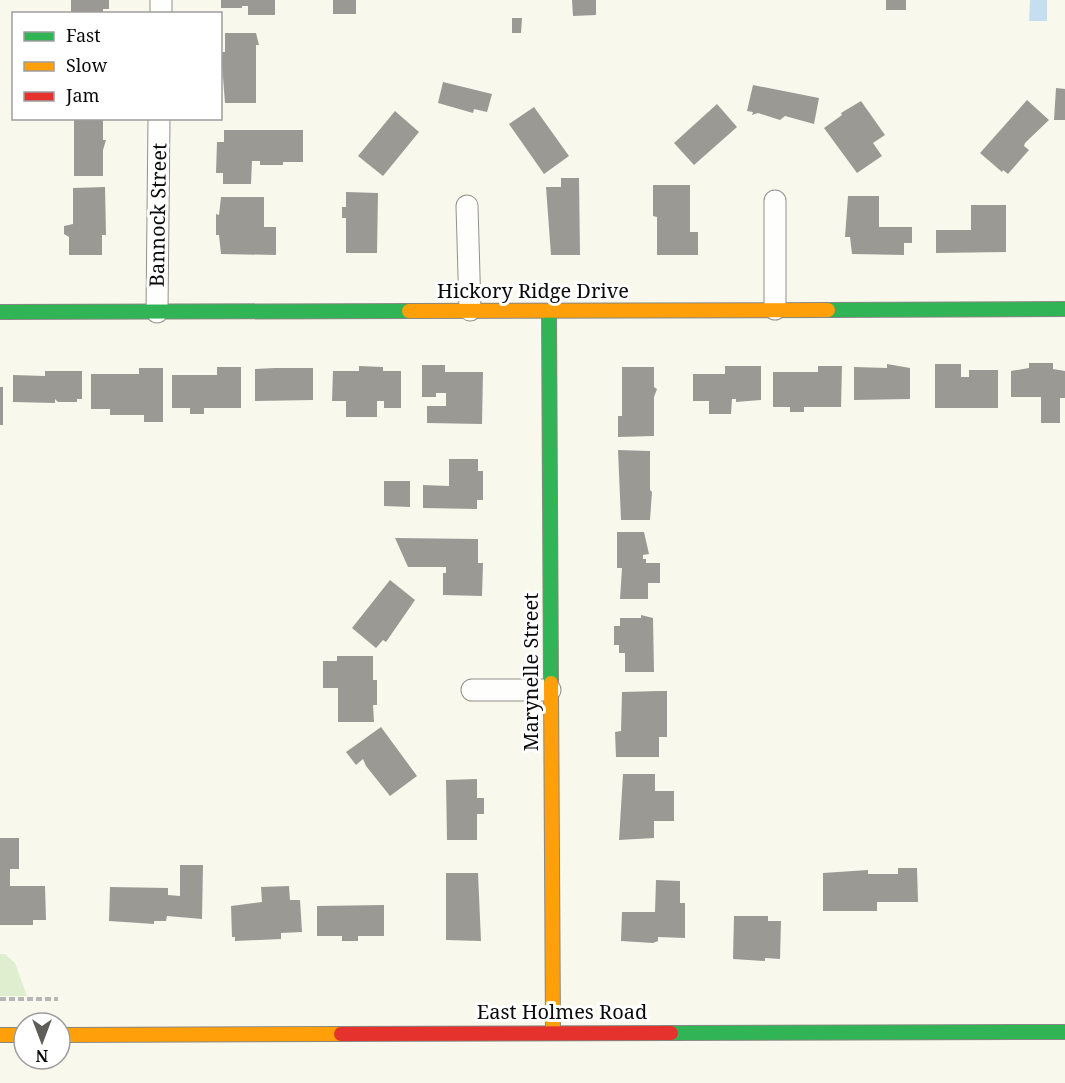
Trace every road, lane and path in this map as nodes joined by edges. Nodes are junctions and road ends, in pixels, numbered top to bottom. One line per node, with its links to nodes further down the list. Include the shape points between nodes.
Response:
1 (159, 120): 8 (street, Bannock Street)
2 (775, 201): 4 (street)
3 (467, 206): 6 (street)
4 (775, 309): 5 (street, Hickory Ridge Drive); 9 (street, Hickory Ridge Drive)
5 (1065, 309)
6 (470, 310): 8 (street, Hickory Ridge Drive); 9 (street, Hickory Ridge Drive)
7 (0, 312): 8 (street, Hickory Ridge Drive)
8 (157, 312)
9 (549, 312): 11 (street, Marynelle Street)
10 (472, 690): 11 (street)
11 (550, 690): 14 (street, Marynelle Street)
12 (0, 999): 13 (path)
13 (58, 999)
14 (553, 1032): 15 (street, East Holmes Road); 16 (street, East Holmes Road)
15 (1065, 1032)
16 (72, 1035)

